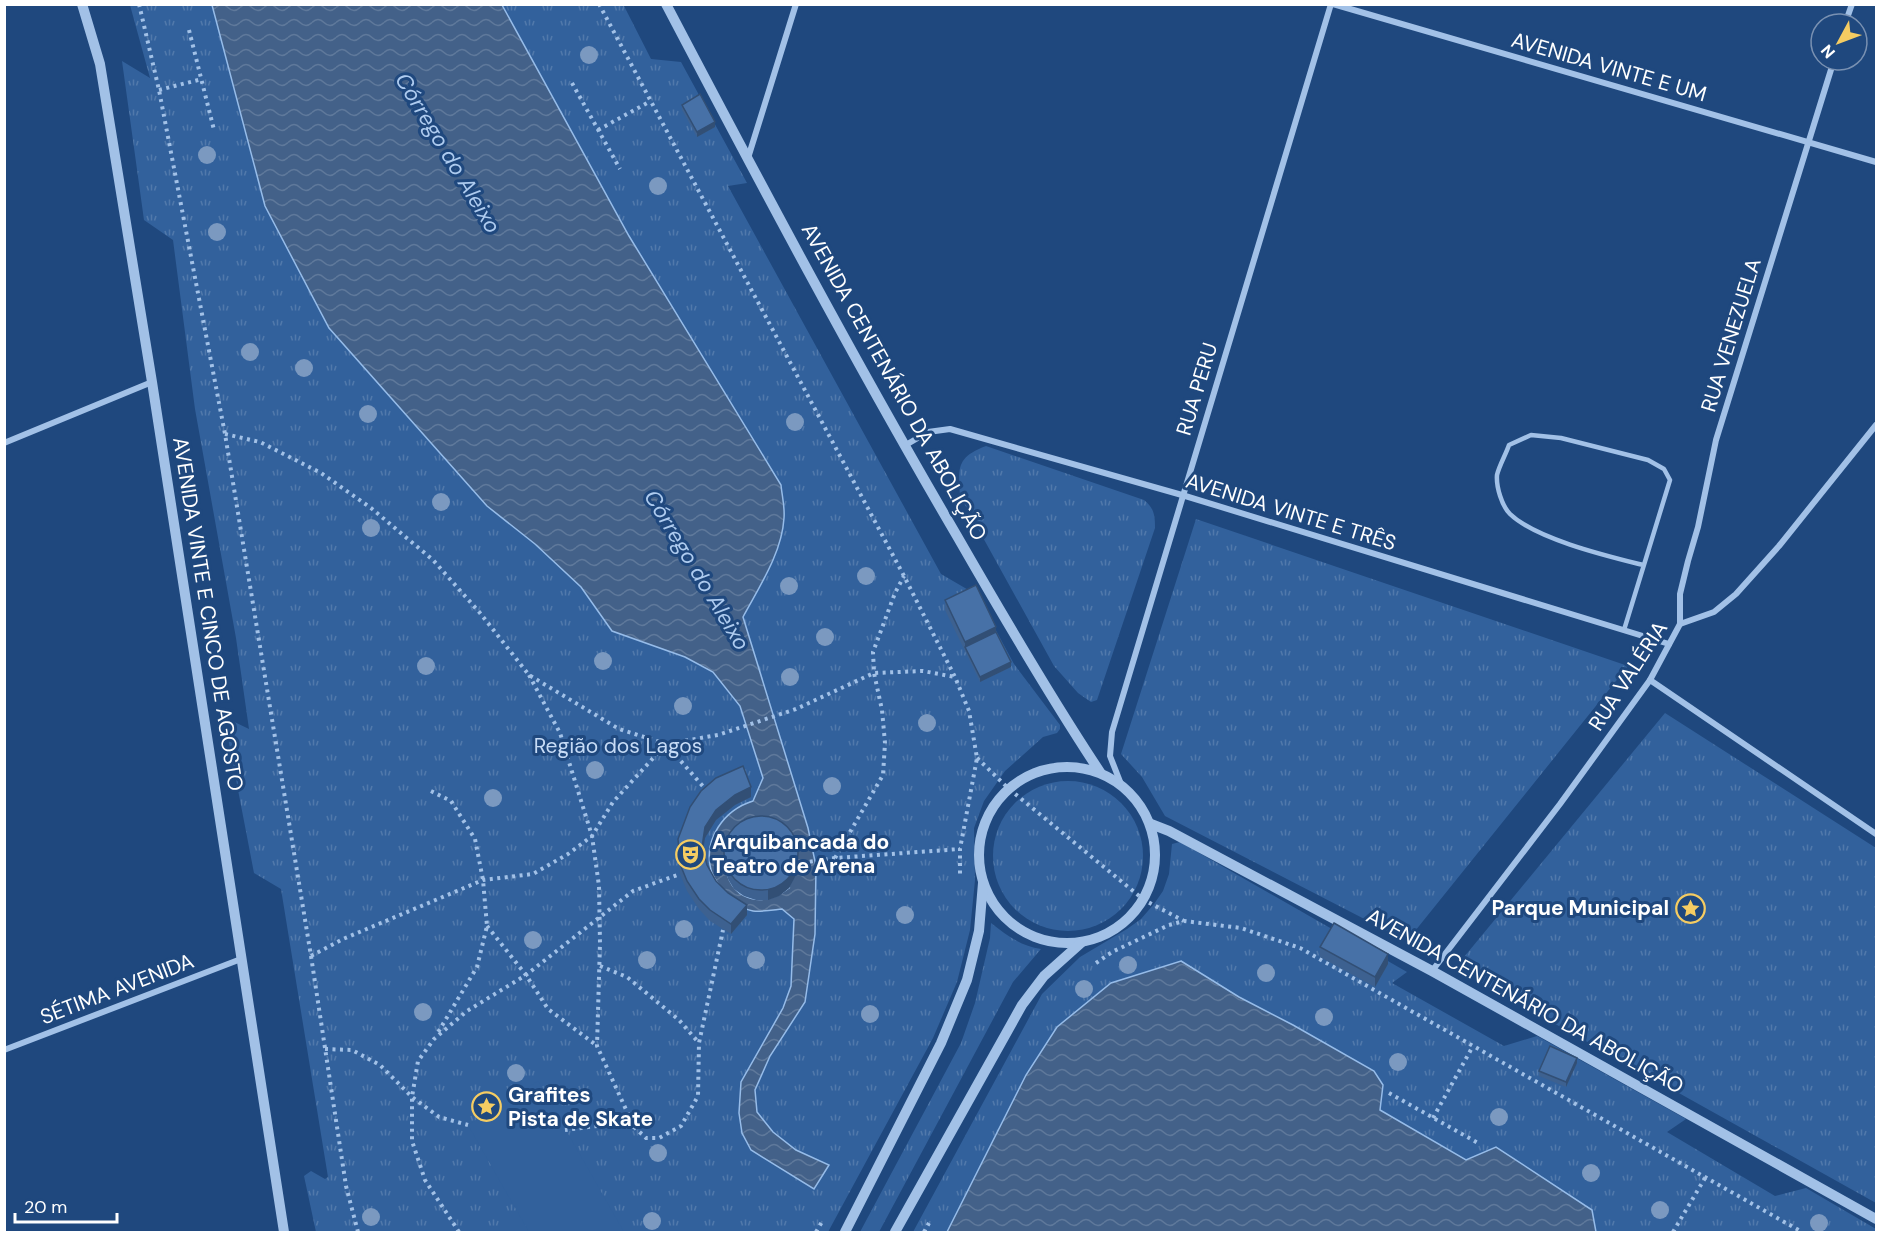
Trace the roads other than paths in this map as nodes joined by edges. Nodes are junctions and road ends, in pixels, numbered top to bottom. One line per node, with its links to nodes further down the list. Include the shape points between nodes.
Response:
1 (82, 4): 9 (street, AVENIDA VINTE E CINCO DE AGOSTO, via 100,64)
2 (666, 4): 7 (street, AVENIDA CENTENÁRIO DA ABOLIÇÃO)
3 (796, 4): 7 (street)
4 (1332, 4): 6 (street, AVENIDA VINTE E UM); 13 (street, RUA PERU)
5 (1830, 72): 6 (street, RUA VENEZUELA)
6 (1808, 142): 8 (street, AVENIDA VINTE E UM); 15 (street, RUA VENEZUELA, via 1716,440 1680,594)
7 (747, 159): 12 (street, AVENIDA CENTENÁRIO DA ABOLIÇÃO)
8 (1876, 162)
9 (152, 382): 11 (street); 25 (street, AVENIDA VINTE E CINCO DE AGOSTO)
10 (1876, 425): 15 (street, RUA VALÉRIA, via 1736,594 1714,612)
11 (4, 442)
12 (904, 446): 13 (street, AVENIDA VINTE E TRÊS, via 928,432 950,429); 19 (street, AVENIDA CENTENÁRIO DA ABOLIÇÃO, via 1048,693)
13 (1182, 495): 16 (street, AVENIDA VINTE E TRÊS); 20 (street, RUA PERU, via 1112,732 1110,756)
14 (1643, 565): 14 (lane, via 1566,543 1508,513 1497,475 1509,445 1531,435 1562,438 1648,460 1664,469 1670,480); 16 (lane)
15 (1680, 624): 17 (street, RUA VALÉRIA)
16 (1624, 630): 17 (street, AVENIDA VINTE E TRÊS)
17 (1669, 644): 18 (street, RUA VALÉRIA)
18 (1650, 680): 22 (street); 26 (street, RUA VALÉRIA)
19 (1100, 772): 20 (street); 23 (street, via 1076,766 1044,769 1008,788 985,822 979,862)
20 (1121, 784): 21 (street, via 1139,802)
21 (1151, 824): 24 (street, via 1156,850 1154,876 1144,900 1128,920 1107,934); 26 (street, AVENIDA CENTENÁRIO DA ABOLIÇÃO)
22 (1876, 834)
23 (983, 882): 24 (street, via 992,901 1021,930 1061,943); 30 (street, via 979,931 967,980 941,1043)
24 (1082, 942): 31 (street, via 1044,975 1022,1005)
25 (241, 958): 27 (street, SÉTIMA AVENIDA); 29 (street, AVENIDA VINTE E CINCO DE AGOSTO)
26 (1432, 971): 28 (street, AVENIDA CENTENÁRIO DA ABOLIÇÃO)
27 (4, 1050)
28 (1876, 1219)
29 (284, 1233)
30 (845, 1233)
31 (895, 1233)

